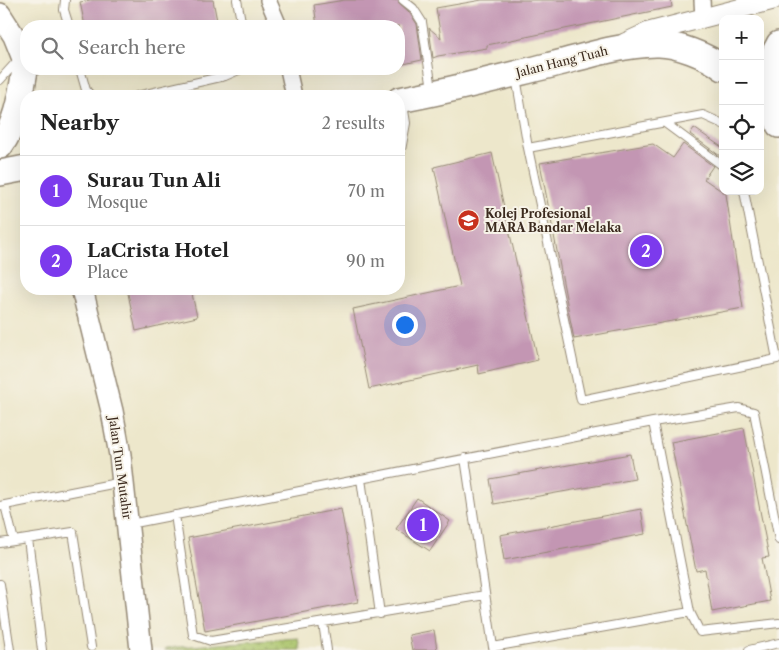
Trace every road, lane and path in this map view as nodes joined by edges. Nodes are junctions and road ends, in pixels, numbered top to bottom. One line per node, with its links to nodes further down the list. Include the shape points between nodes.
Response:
1 (65, 0): 9 (lane)
2 (237, 0): 10 (lane)
3 (269, 0): 11 (street)
4 (403, 0): 29 (lane, via 422,22)
5 (773, 0): 6 (street)
6 (735, 5): 7 (street)
7 (702, 9): 13 (street)
8 (0, 14): 14 (main road)
9 (66, 20)
10 (241, 20)
11 (277, 20)
12 (779, 44): 35 (main road, via 771,63 773,101)
13 (608, 50): 15 (main road, Jalan Hang Tuah, via 657,44 686,49); 17 (main road, Jalan Hang Tuah)
14 (20, 51)
15 (719, 65)
16 (20, 67): 23 (lane)
17 (515, 74): 29 (main road, Jalan Hang Tuah); 38 (lane)
18 (23, 75): 24 (main road)
19 (28, 75): 25 (main road)
20 (82, 75): 26 (lane)
21 (227, 75): 27 (lane)
22 (289, 75): 28 (street)
23 (0, 80)
24 (21, 90)
25 (32, 90)
26 (86, 90)
27 (163, 90)
28 (293, 90)
29 (432, 94): 31 (main road, Jalan Hang Tuah)
30 (20, 97): 37 (main road, via 8,136)
31 (405, 99)
32 (764, 116): 36 (main road)
33 (664, 122): 34 (lane, via 703,115); 38 (lane); 39 (lane)
34 (719, 122)
35 (779, 125)
36 (779, 134)
37 (0, 146)
38 (528, 148): 42 (lane, via 581,400 777,359)
39 (719, 163)
40 (20, 169): 41 (main road)
41 (0, 173)
42 (745, 195)
43 (83, 295): 47 (main road, Jalan Tun Mutahir, via 112,411)
44 (653, 422): 45 (lane); 52 (lane, via 739,408 754,412); 57 (lane)
45 (465, 458): 46 (lane); 56 (lane)
46 (360, 478): 49 (lane); 58 (lane)
47 (124, 482): 48 (lane); 50 (main road, Jalan Tun Mutahir)
48 (2, 506): 53 (lane)
49 (175, 514): 50 (lane); 59 (lane, via 193,635 211,640)
50 (128, 524): 65 (main road, Jalan Tun Mutahir)
51 (28, 539): 53 (lane); 62 (lane, via 73,532); 64 (lane)
52 (779, 540)
53 (14, 541): 54 (lane)
54 (0, 543)
55 (0, 584): 63 (lane)
56 (485, 595): 57 (lane, via 493,647); 58 (lane)
57 (690, 612): 60 (lane, via 700,632)
58 (380, 614): 59 (lane)
59 (322, 623): 66 (lane)
60 (779, 623)
61 (779, 643): 67 (lane)
62 (91, 647)
63 (10, 650)
64 (42, 650)
65 (141, 650)
66 (327, 650)
67 (749, 650)

